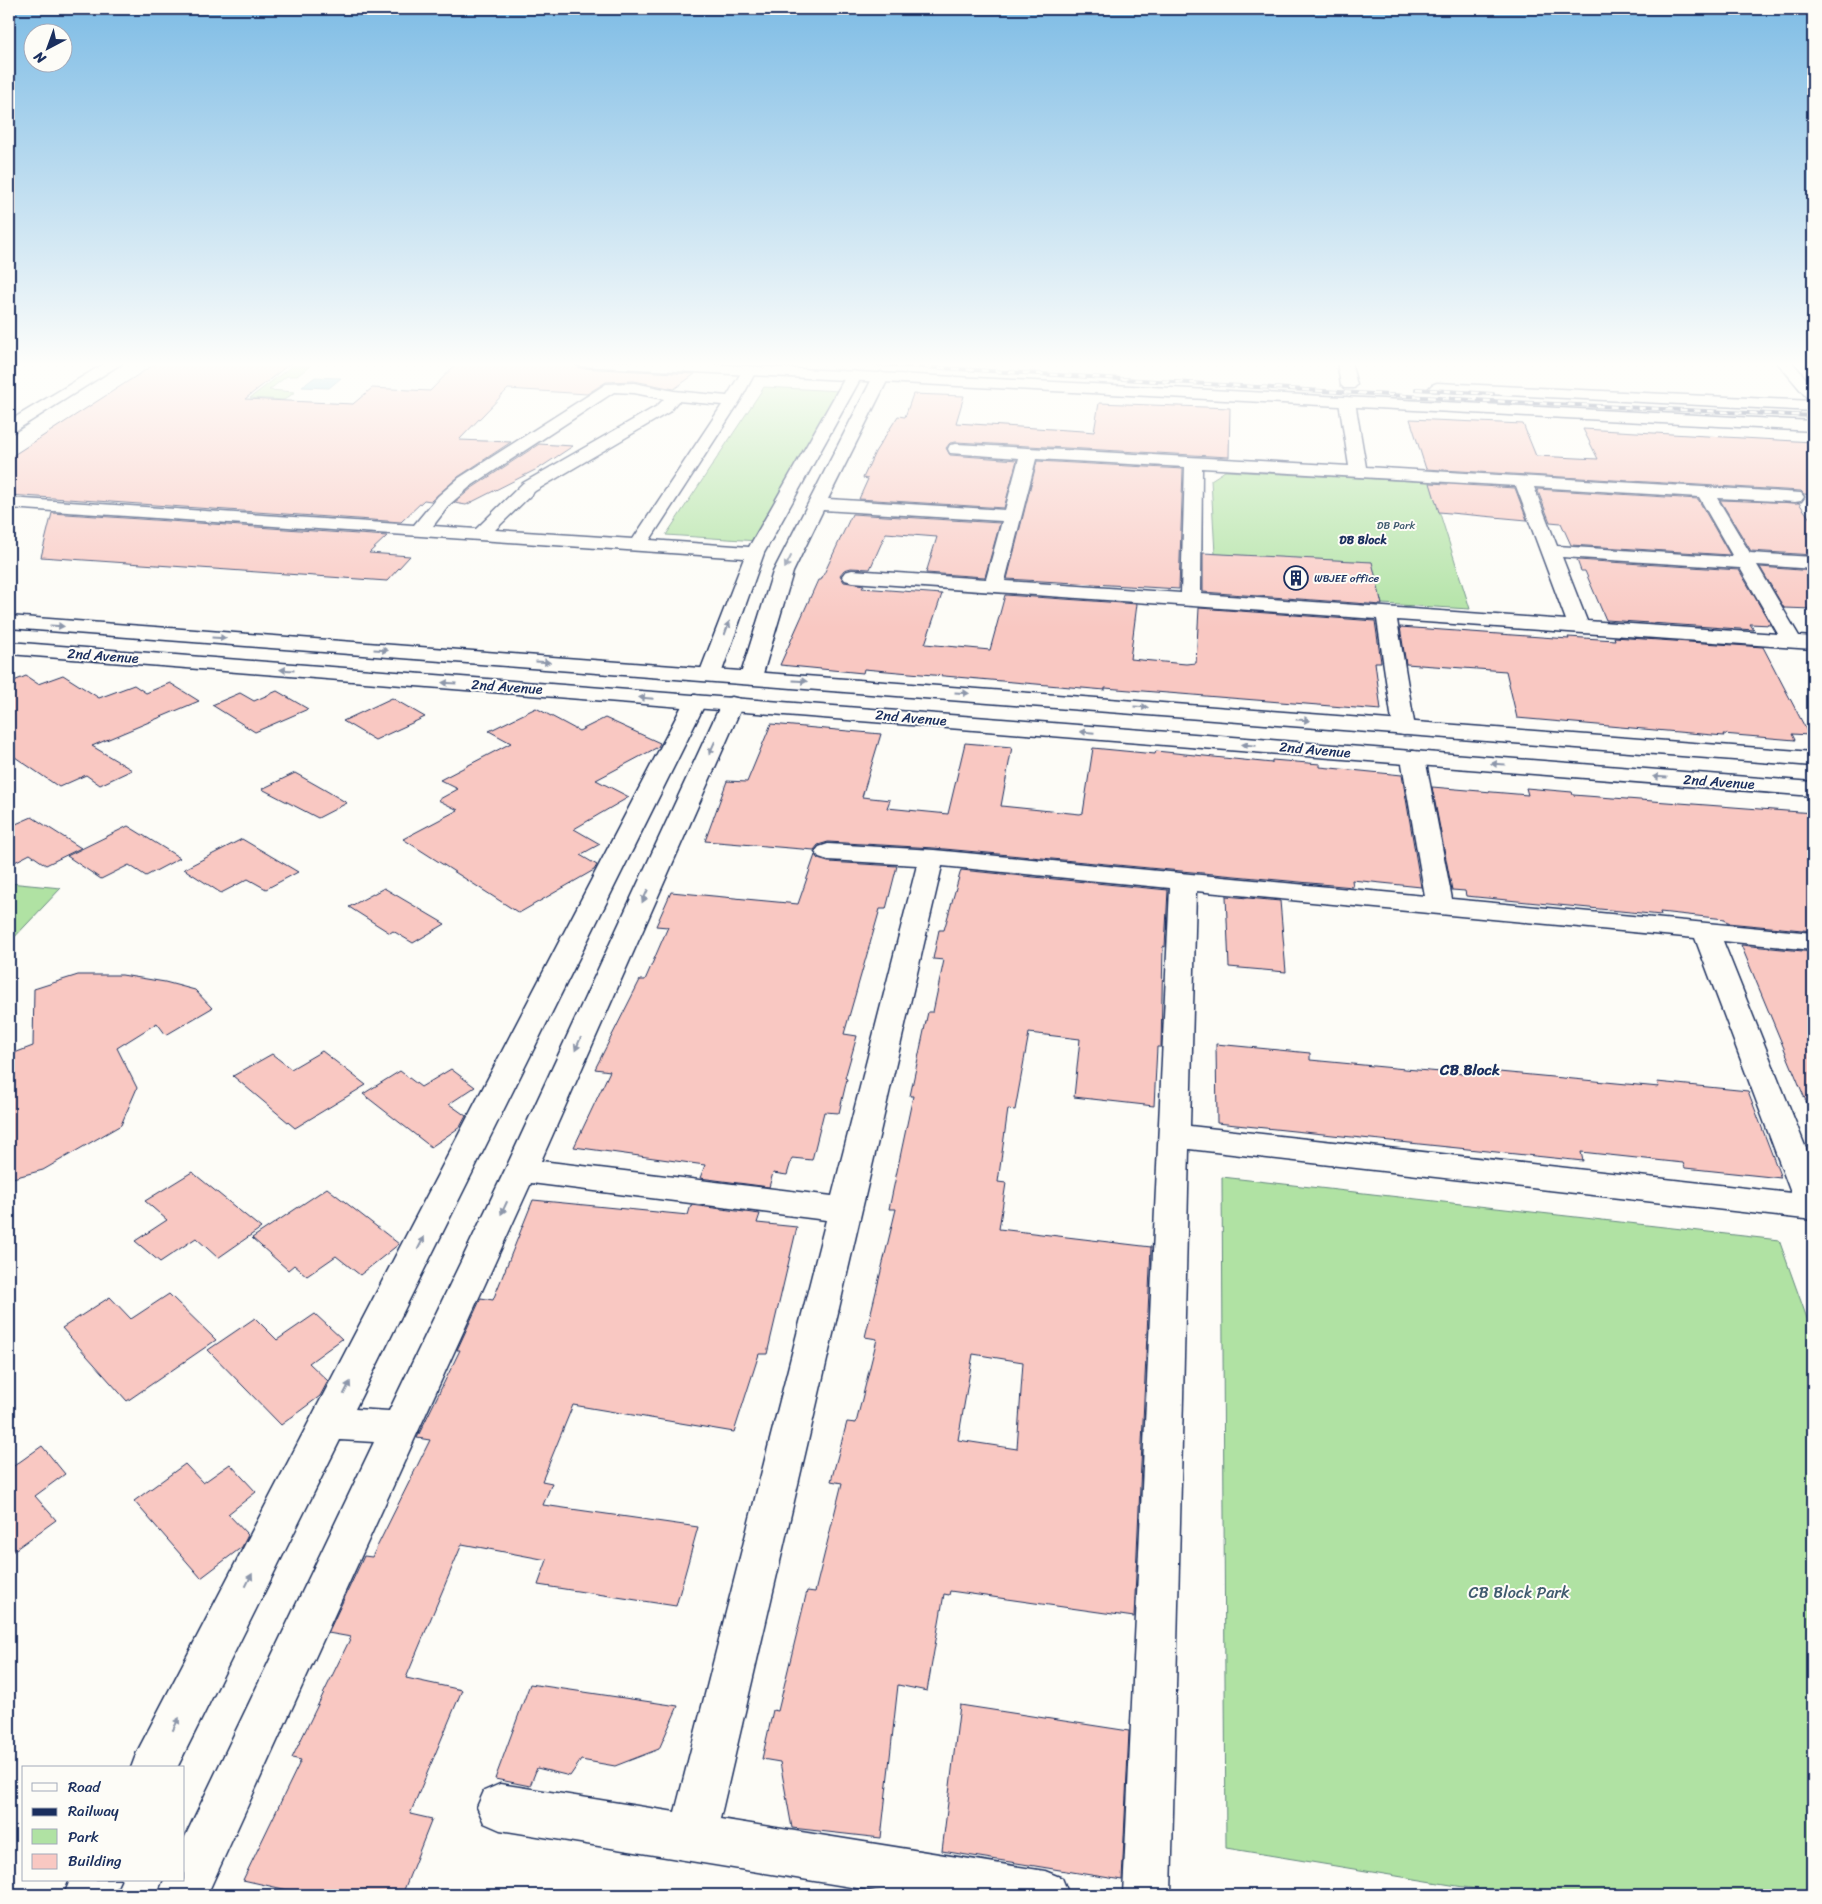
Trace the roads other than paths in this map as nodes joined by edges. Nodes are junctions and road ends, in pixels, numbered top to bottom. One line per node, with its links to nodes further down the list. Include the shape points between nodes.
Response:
1 (513, 451): 17 (street, via 465,482 444,500)
2 (591, 451): 19 (street, via 529,487)
3 (699, 451): 21 (street)
4 (812, 451): 18 (street)
5 (844, 451): 15 (street)
6 (1001, 451): 8 (street)
7 (1355, 451): 10 (street)
8 (1029, 452): 9 (street); 16 (street)
9 (1194, 462): 10 (street); 28 (street)
10 (1358, 472): 11 (street)
11 (1523, 482): 12 (street); 22 (street)
12 (1705, 492): 13 (street); 24 (street)
13 (1795, 497)
14 (9, 503): 17 (street)
15 (817, 504): 16 (street); 20 (street)
16 (1012, 516): 27 (street)
17 (419, 531): 19 (street)
18 (765, 534): 20 (street); 23 (street)
19 (480, 535): 21 (street)
20 (801, 536): 37 (street, one-way to 37, via 783,572)
21 (638, 544): 23 (street)
22 (1550, 551): 24 (street); 31 (street)
23 (755, 553): 36 (street, one-way to 23)
24 (1744, 560): 25 (street); 32 (street)
25 (1813, 563)
26 (852, 576): 27 (street)
27 (994, 586): 28 (street)
28 (1191, 600): 29 (street)
29 (1386, 614): 31 (street); 39 (street)
30 (9, 622): 35 (street, 2nd Avenue, one-way to 35)
31 (1579, 626): 32 (street)
32 (1792, 641): 33 (street)
33 (1813, 643)
34 (9, 648): 38 (street, 2nd Avenue, one-way to 34)
35 (582, 665): 36 (street, 2nd Avenue); 38 (street)
36 (702, 688): 37 (street, 2nd Avenue); 37 (street, 2nd Avenue); 38 (street, 2nd Avenue, one-way to 38); 53 (street, one-way to 36)
37 (741, 690): 39 (street, 2nd Avenue, one-way to 39); 40 (street, 2nd Avenue, one-way to 37); 50 (street, one-way to 50)
38 (563, 691)
39 (1404, 728): 41 (street, 2nd Avenue)
40 (1413, 758): 42 (street, 2nd Avenue, one-way to 40); 46 (street)
41 (1813, 759)
42 (1813, 789)
43 (828, 852): 44 (street)
44 (931, 859): 45 (street); 52 (street)
45 (1183, 882): 46 (street); 49 (street)
46 (1440, 906): 47 (street)
47 (1706, 931): 48 (street); 51 (street)
48 (1813, 941)
49 (1174, 1136): 51 (street); 62 (street)
50 (521, 1170): 52 (street); 54 (street, one-way to 54)
51 (1813, 1208)
52 (845, 1210): 57 (street)
53 (330, 1422): 54 (street); 55 (street, one-way to 53)
54 (401, 1428): 60 (street)
55 (154, 1766)
56 (500, 1807): 57 (street)
57 (692, 1838): 61 (street)
58 (95, 1882): 59 (street)
59 (88, 1895)
60 (182, 1895)
61 (1044, 1895)
62 (1147, 1895)

